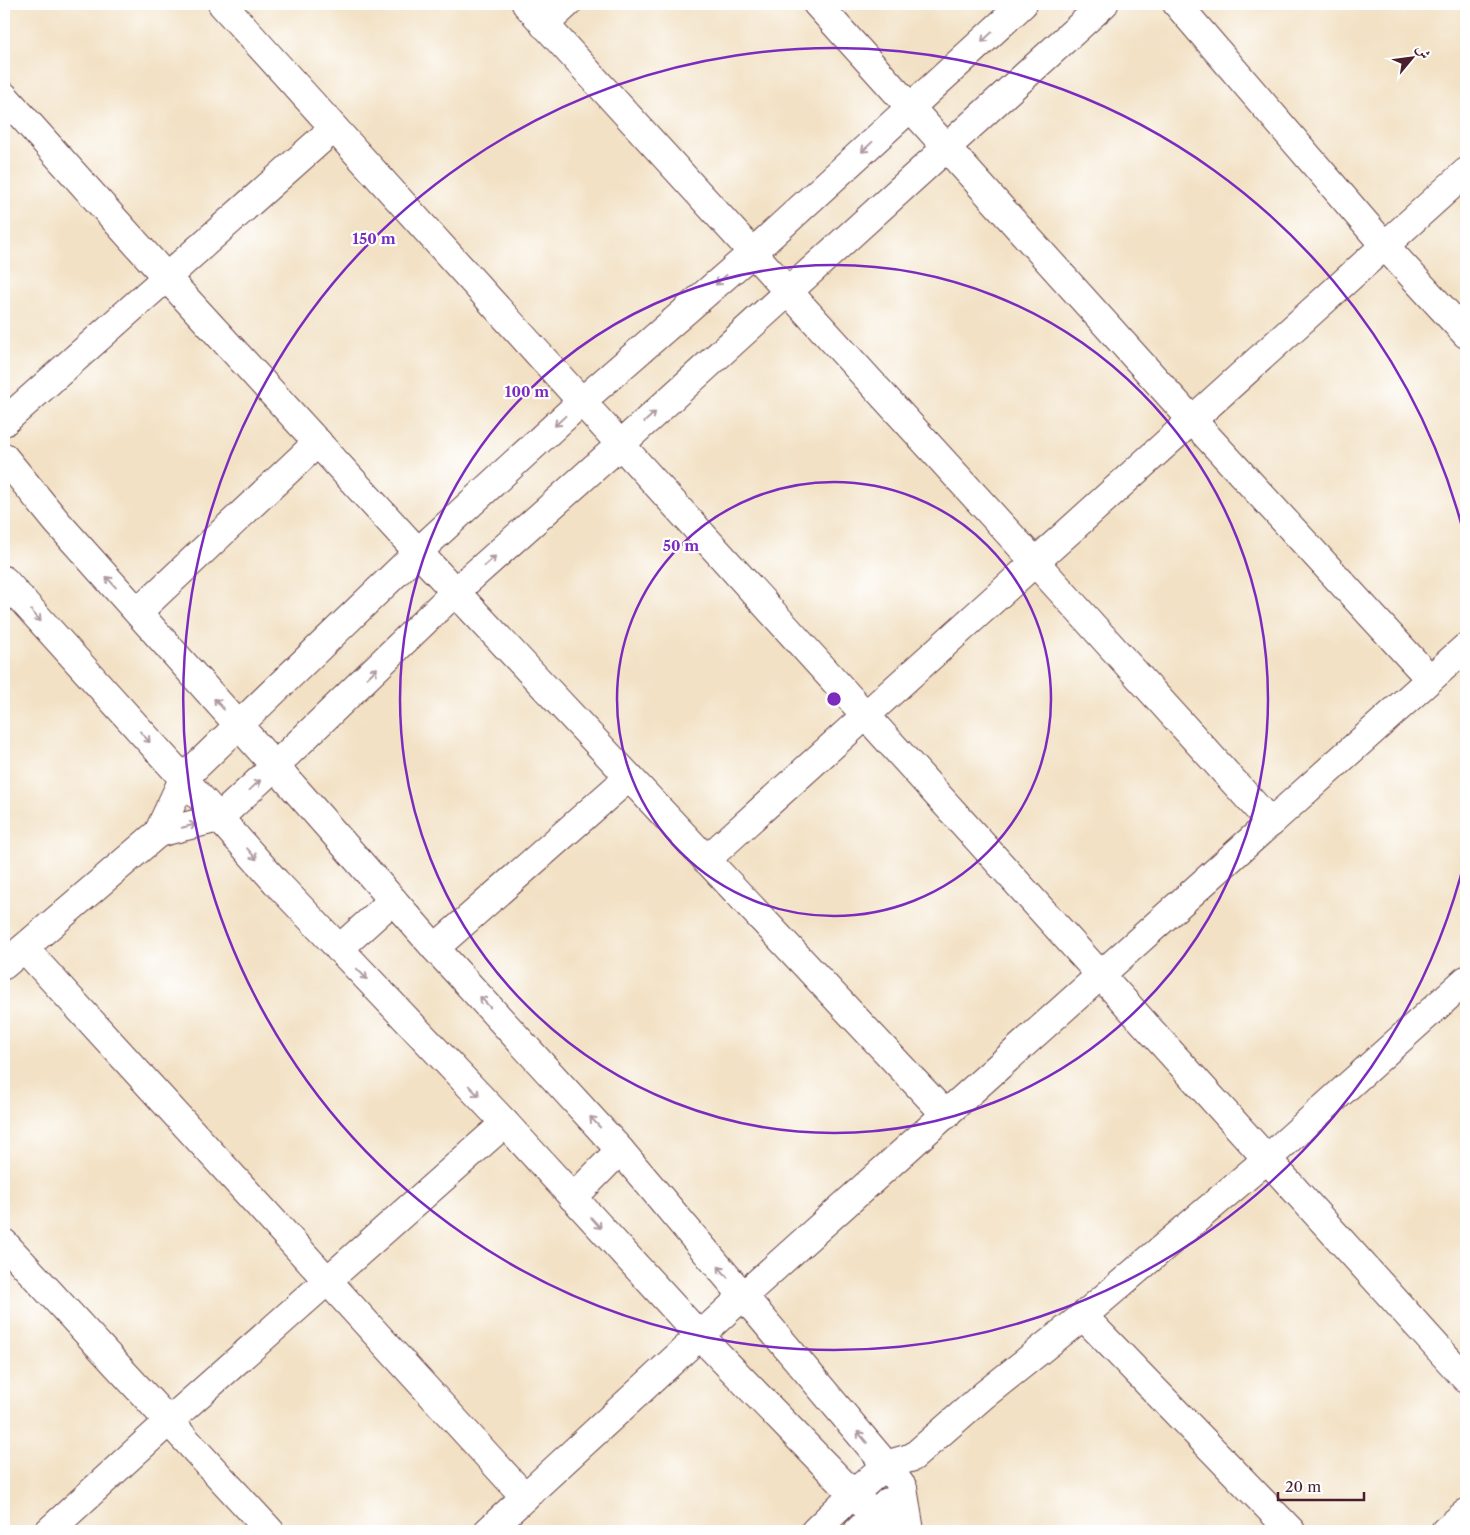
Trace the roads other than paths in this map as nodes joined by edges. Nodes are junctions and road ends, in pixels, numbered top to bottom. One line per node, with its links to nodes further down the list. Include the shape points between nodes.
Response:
1 (222, 4): 11 (street)
2 (526, 4): 8 (street)
3 (567, 4): 8 (street)
4 (817, 4): 10 (street)
5 (1023, 4): 10 (street, one-way to 10)
6 (1104, 4): 12 (street)
7 (1177, 4): 14 (street)
8 (544, 25): 15 (street)
9 (5, 102): 16 (street)
10 (910, 107): 12 (street); 15 (street, one-way to 15)
11 (334, 128): 16 (street); 19 (street)
12 (947, 147): 17 (street); 20 (street)
13 (1466, 172): 14 (street)
14 (1384, 245): 18 (street); 20 (street)
15 (752, 253): 17 (street); 19 (street, one-way to 19)
16 (167, 278): 21 (street); 22 (street)
17 (788, 291): 23 (street, one-way to 17); 26 (street)
18 (1466, 334)
19 (581, 402): 23 (street); 25 (street, one-way to 25)
20 (1192, 420): 26 (street); 31 (street)
21 (4, 422)
22 (318, 442): 25 (street); 29 (street)
23 (620, 444): 28 (street, one-way to 23); 32 (street)
24 (4, 457): 29 (street, one-way to 24)
25 (418, 552): 28 (street); 33 (street)
26 (1035, 562): 32 (street); 38 (street)
27 (4, 580): 36 (street, one-way to 36)
28 (456, 591): 34 (street, one-way to 28); 35 (street)
29 (138, 612): 33 (street, one-way to 29)
30 (1466, 646): 31 (street)
31 (1430, 679): 38 (street)
32 (865, 717): 40 (street); 45 (street)
33 (238, 725): 34 (street); 36 (street)
34 (275, 766): 37 (street, one-way to 34); 41 (street)
35 (629, 777): 40 (street); 42 (street)
36 (183, 778): 37 (street); 39 (street)
37 (219, 818): 39 (street, one-way to 37); 43 (street, one-way to 43)
38 (1271, 823): 45 (street)
39 (158, 834): 44 (street)
40 (706, 860): 47 (street)
41 (393, 900): 42 (street); 43 (street)
42 (435, 948): 49 (street, one-way to 42)
43 (339, 949): 48 (street, one-way to 48)
44 (14, 957): 53 (street)
45 (1101, 975): 47 (street); 50 (street)
46 (1466, 980): 50 (street)
47 (946, 1115): 54 (street)
48 (505, 1123): 51 (street); 53 (street)
49 (620, 1150): 51 (street); 54 (street, one-way to 49)
50 (1267, 1159): 55 (street); 57 (street)
51 (573, 1198): 56 (street, one-way to 56)
52 (4, 1243): 58 (street)
53 (328, 1279): 58 (street); 63 (street)
54 (743, 1296): 56 (street); 60 (street, one-way to 54)
55 (1083, 1316): 59 (street); 71 (street)
56 (700, 1336): 62 (street); 63 (street)
57 (1466, 1378)
58 (168, 1422): 66 (street); 67 (street)
59 (914, 1457): 60 (street); 61 (street)
60 (886, 1465): 61 (street); 62 (street)
61 (903, 1488): 65 (street); 70 (street)
62 (853, 1494): 65 (street); 69 (street)
63 (525, 1497): 68 (street)
64 (1466, 1513): 72 (street)
65 (875, 1526)
66 (48, 1531)
67 (270, 1531)
68 (488, 1531)
69 (815, 1531)
70 (910, 1531)
71 (1291, 1531)
72 (1446, 1531)

